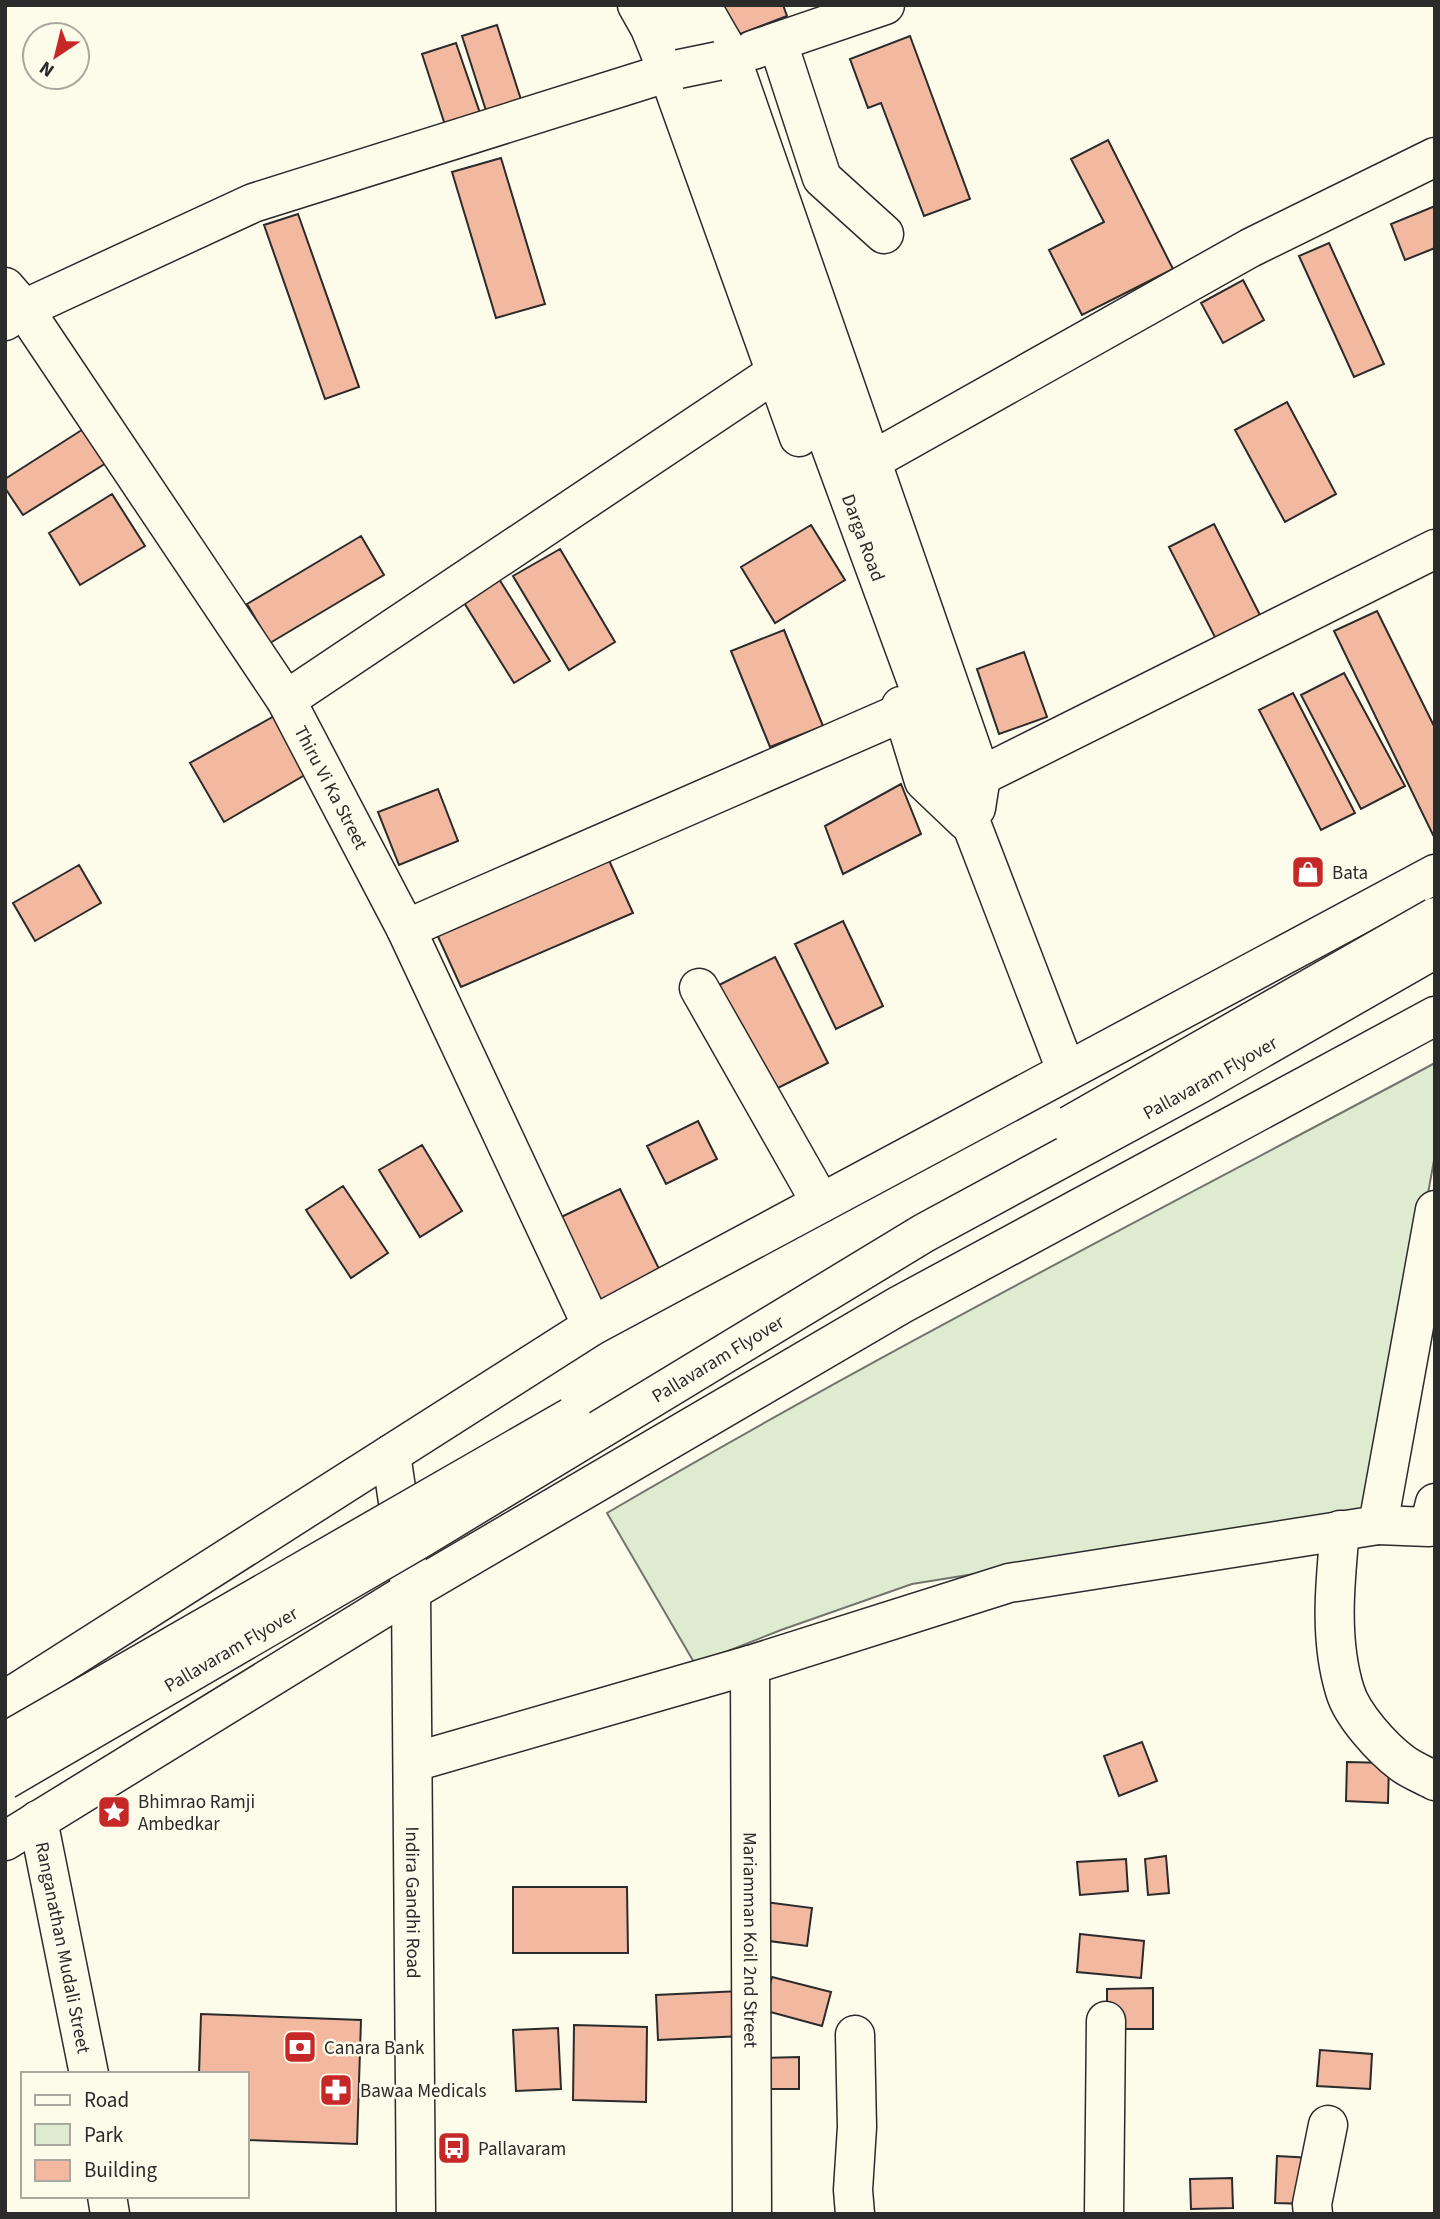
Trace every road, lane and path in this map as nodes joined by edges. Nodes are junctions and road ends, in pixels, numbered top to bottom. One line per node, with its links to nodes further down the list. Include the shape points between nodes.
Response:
1 (637, 5): 7 (street)
2 (666, 5): 19 (street, Darga Road, via 710,92 798,358)
3 (701, 5): 6 (street)
4 (885, 5): 5 (street)
5 (778, 43): 6 (street); 9 (street)
6 (724, 59): 7 (street, bridge); 10 (street)
7 (673, 70): 12 (street, via 253,203); 13 (street)
8 (1435, 157): 14 (street, via 1250,248)
9 (822, 178): 10 (street); 11 (street)
10 (783, 205): 14 (street)
11 (884, 234)
12 (12, 305): 16 (street, Thiru Vi Ka Street)
13 (775, 373): 16 (street); 17 (street)
14 (873, 460): 18 (street)
15 (1435, 549): 18 (street)
16 (286, 700): 22 (street, Thiru Vi Ka Street)
17 (903, 712): 19 (street, via 924,781); 22 (street)
18 (981, 776): 19 (street)
19 (972, 827): 26 (street, Darga Road)
20 (1435, 874): 26 (street)
21 (1435, 917): 37 (street, Pallavaram Flyover, bridge)
22 (406, 929): 29 (street, Thiru Vi Ka Street)
23 (1435, 949): 39 (street, Pallavaram Flyover, bridge, via 924,1233 433,1531)
24 (699, 988): 27 (street)
25 (1435, 1016): 34 (street, via 900,1305)
26 (1066, 1070): 27 (street)
27 (821, 1203): 29 (street)
28 (1433, 1226): 32 (street)
29 (592, 1326): 30 (street)
30 (391, 1454): 34 (street, Indira Gandhi Road); 36 (street)
31 (1435, 1503): 32 (street, via 1429,1527)
32 (1378, 1525): 33 (street)
33 (1340, 1530): 35 (street, via 1009,1583); 40 (street, via 1336,1639 1345,1693 1373,1735 1402,1763)
34 (411, 1591): 38 (street, Indira Gandhi Road); 41 (street)
35 (750, 1665): 38 (street); 48 (street, Mariamman Koil 2nd Street)
36 (5, 1700)
37 (5, 1742)
38 (414, 1762): 47 (street, Indira Gandhi Road)
39 (5, 1780)
40 (1435, 1781)
41 (38, 1820): 42 (street); 45 (street, Ranganathan Mudali Street)
42 (5, 1841)
43 (1107, 2021): 50 (street)
44 (855, 2035): 49 (street)
45 (89, 2072)
46 (1328, 2126): 51 (street)
47 (416, 2214)
48 (752, 2214)
49 (855, 2214)
50 (1104, 2214)
51 (1313, 2214)

